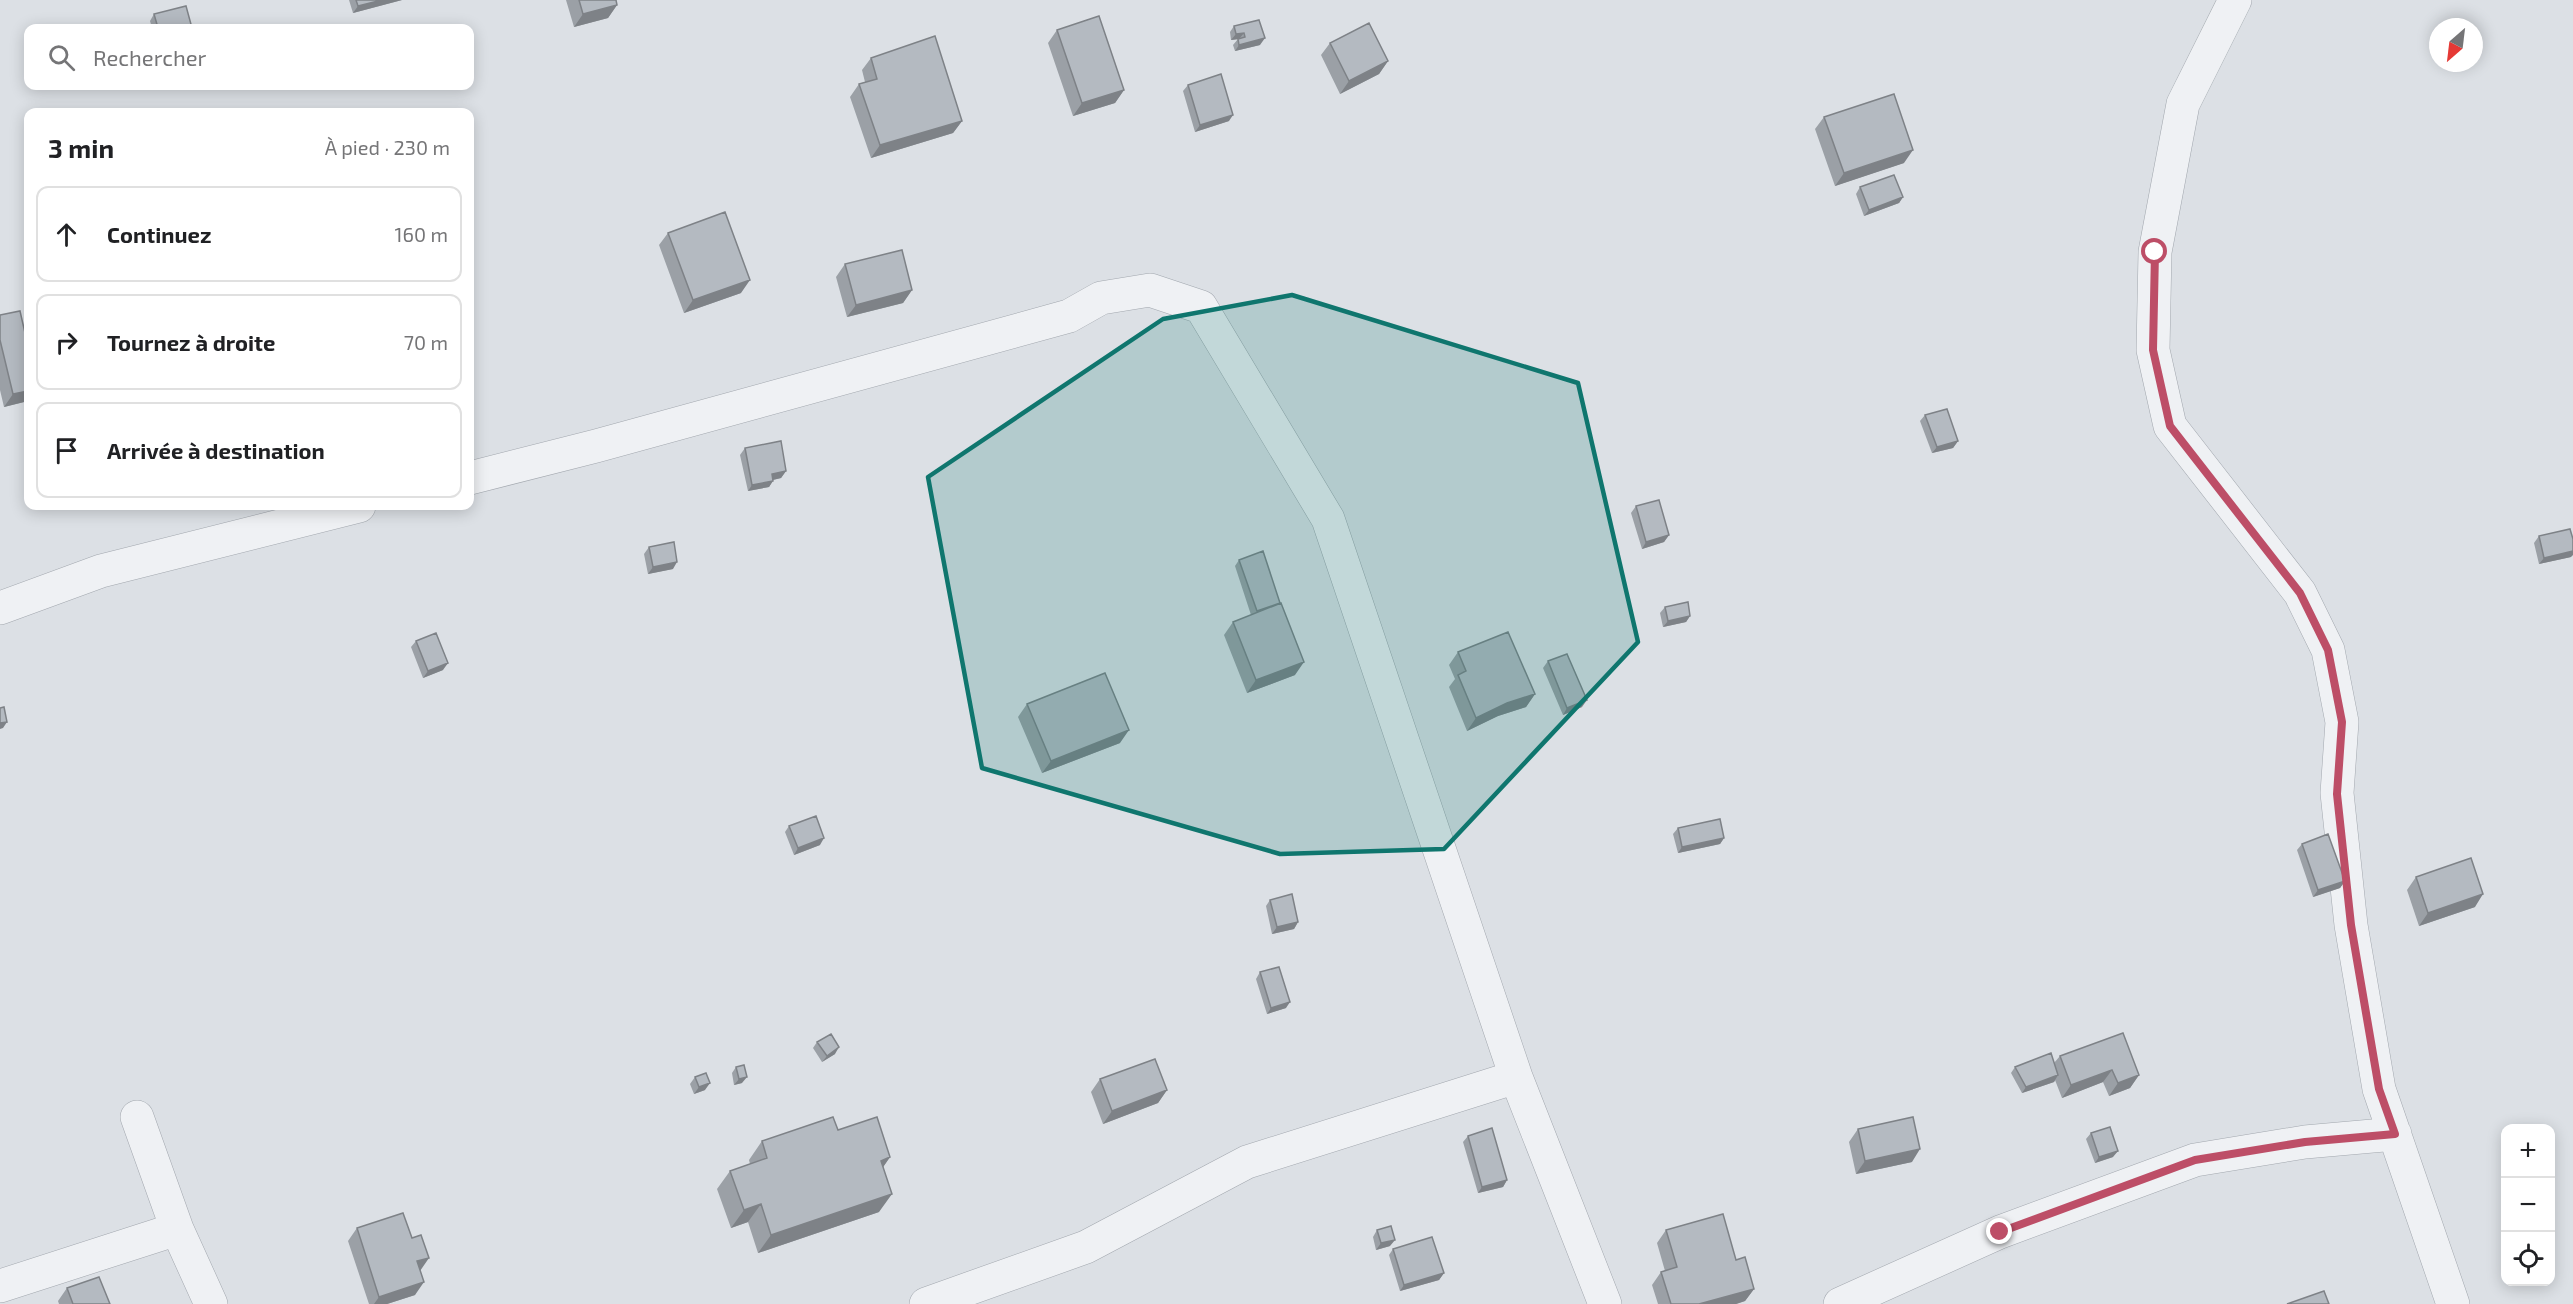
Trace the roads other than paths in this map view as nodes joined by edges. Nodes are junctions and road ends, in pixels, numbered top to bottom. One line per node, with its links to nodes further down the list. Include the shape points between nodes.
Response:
1 (2235, 0): 7 (street, via 2183,104 2155,252 2153,350 2170,426 2300,593 2328,650 2342,722 2337,794 2351,925 2379,1089)
2 (474, 477): 5 (street, via 1069,316 1101,298 1150,291 1201,307 1329,519)
3 (343, 510): 4 (street, via 101,571)
4 (0, 608)
5 (1516, 1077): 11 (street, via 1246,1162 1086,1246); 12 (street)
6 (137, 1117): 8 (street)
7 (2395, 1134): 13 (street, via 2305,1142 2195,1160 2000,1232); 14 (street)
8 (177, 1229): 9 (street); 10 (street)
9 (0, 1286)
10 (211, 1304)
11 (927, 1304)
12 (1605, 1304)
13 (1840, 1304)
14 (2453, 1304)

